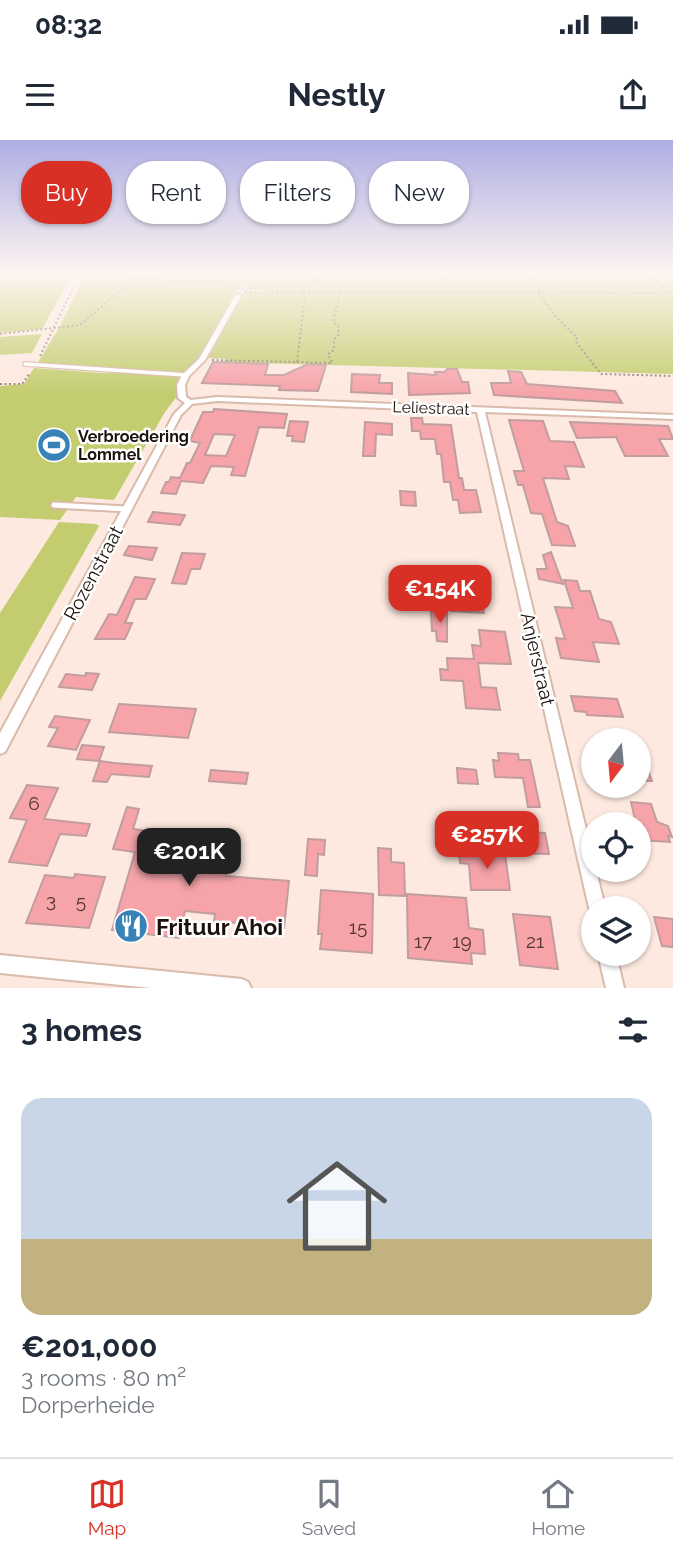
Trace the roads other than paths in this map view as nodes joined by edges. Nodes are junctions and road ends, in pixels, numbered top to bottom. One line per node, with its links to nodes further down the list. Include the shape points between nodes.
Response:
1 (228, 314): 3 (street, via 202,359)
2 (25, 365): 3 (lane)
3 (186, 375): 4 (street, via 180,391)
4 (190, 402): 5 (street, Leliestraat, via 217,399); 8 (street, Rozenstraat, via 178,414)
5 (480, 410): 6 (street, Leliestraat); 10 (street, Anjerstraat)
6 (673, 417)
7 (54, 505): 8 (lane)
8 (127, 509): 9 (street, Rozenstraat)
9 (0, 747)
10 (594, 896)
11 (0, 964): 13 (street)
12 (610, 966): 14 (street)
13 (242, 988)
14 (615, 988)

